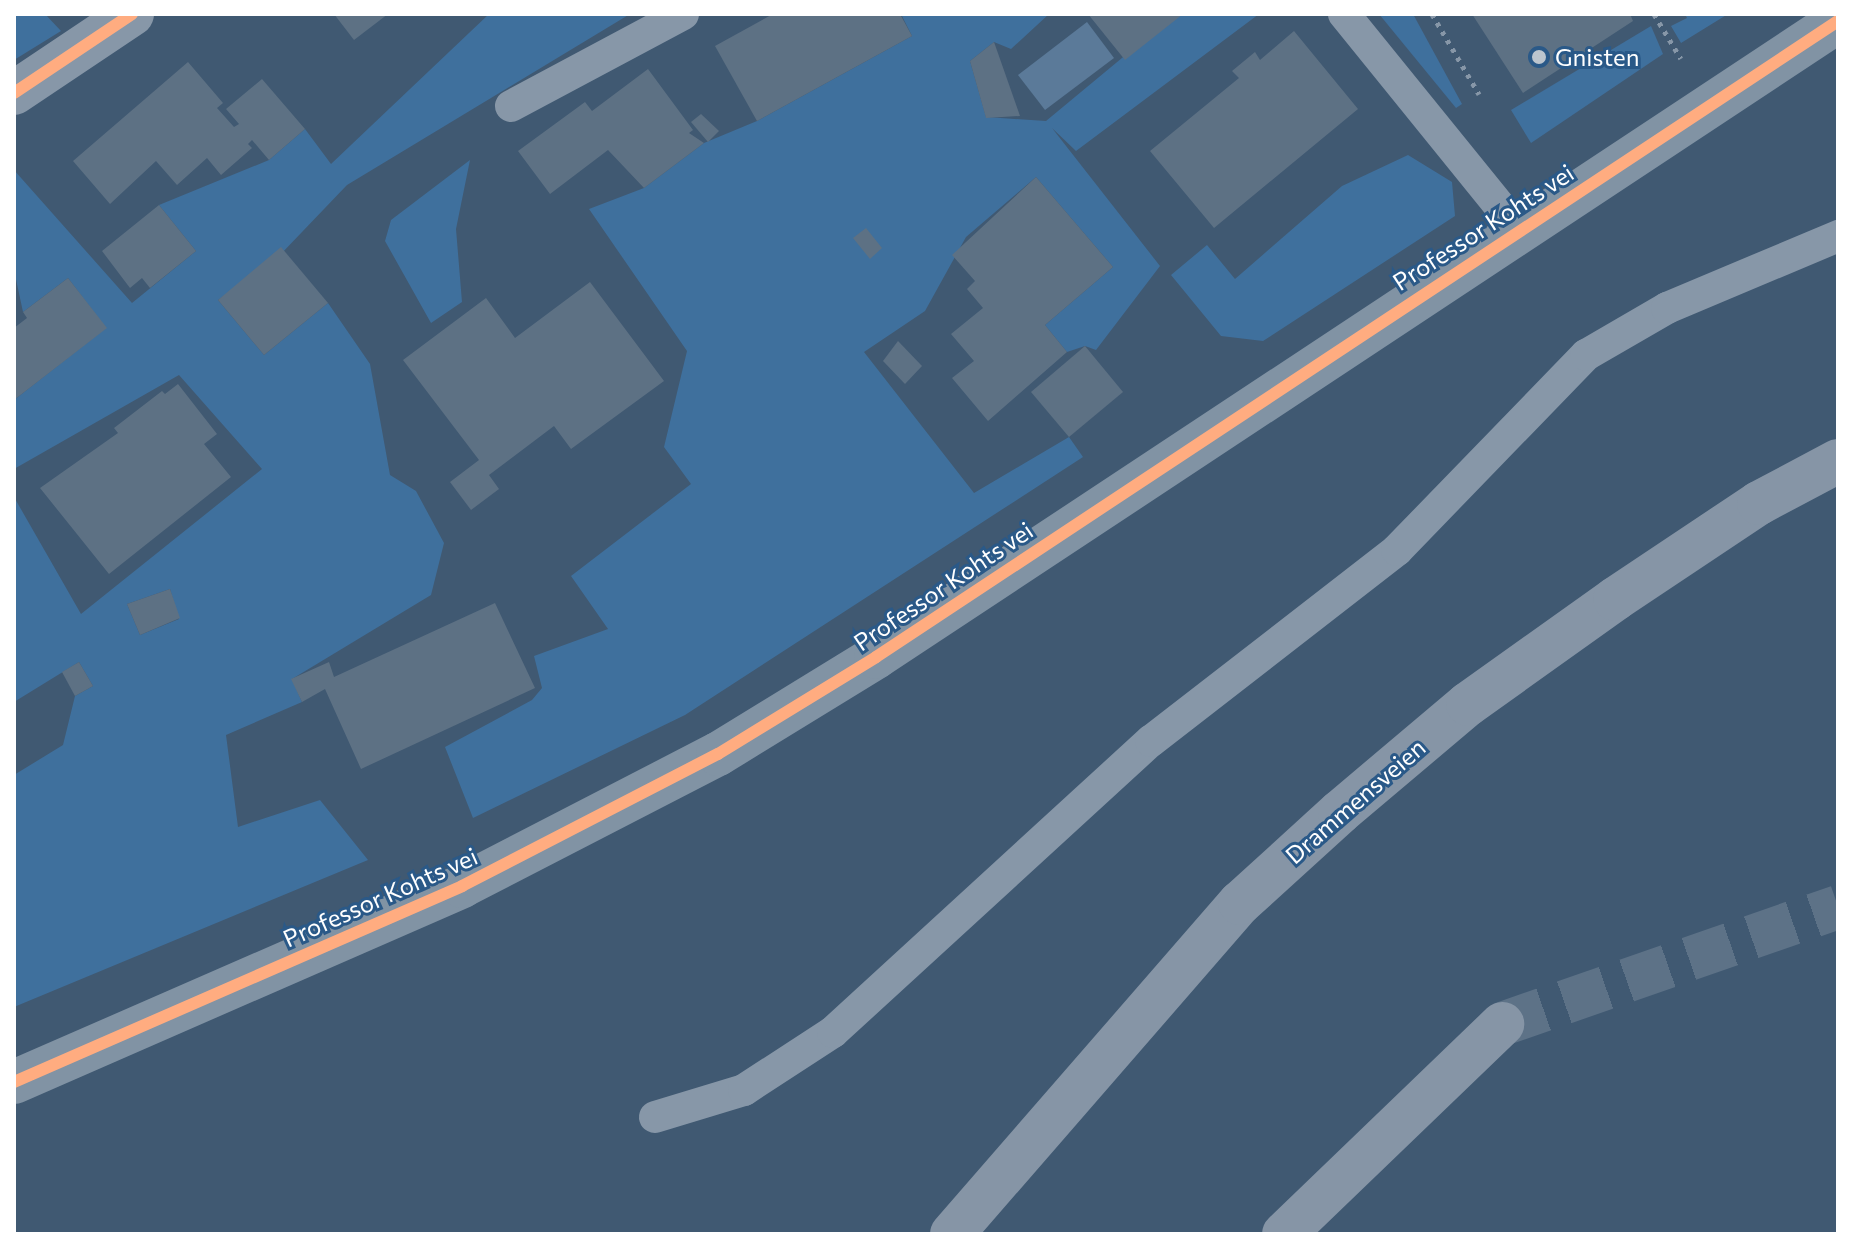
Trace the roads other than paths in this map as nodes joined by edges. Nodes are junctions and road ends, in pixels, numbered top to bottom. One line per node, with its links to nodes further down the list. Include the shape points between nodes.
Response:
1 (132, 14): 5 (street)
2 (683, 14): 6 (lane)
3 (1344, 14): 7 (lane)
4 (1829, 21): 7 (main road, Professor Kohts vei)
5 (14, 93)
6 (511, 106)
7 (1518, 229): 11 (main road, Professor Kohts vei, via 876,657 718,754 462,886)
8 (1838, 236): 12 (lane, via 1714,286 1624,329 1586,355 1397,550 1151,741 833,1032 744,1090)
9 (1838, 461): 13 (highway, Drammensveien, via 1759,503 1603,607 1468,704 1340,812 1240,903)
10 (1502, 1024): 14 (highway)
11 (14, 1082)
12 (655, 1117)
13 (952, 1234)
14 (1284, 1234)

